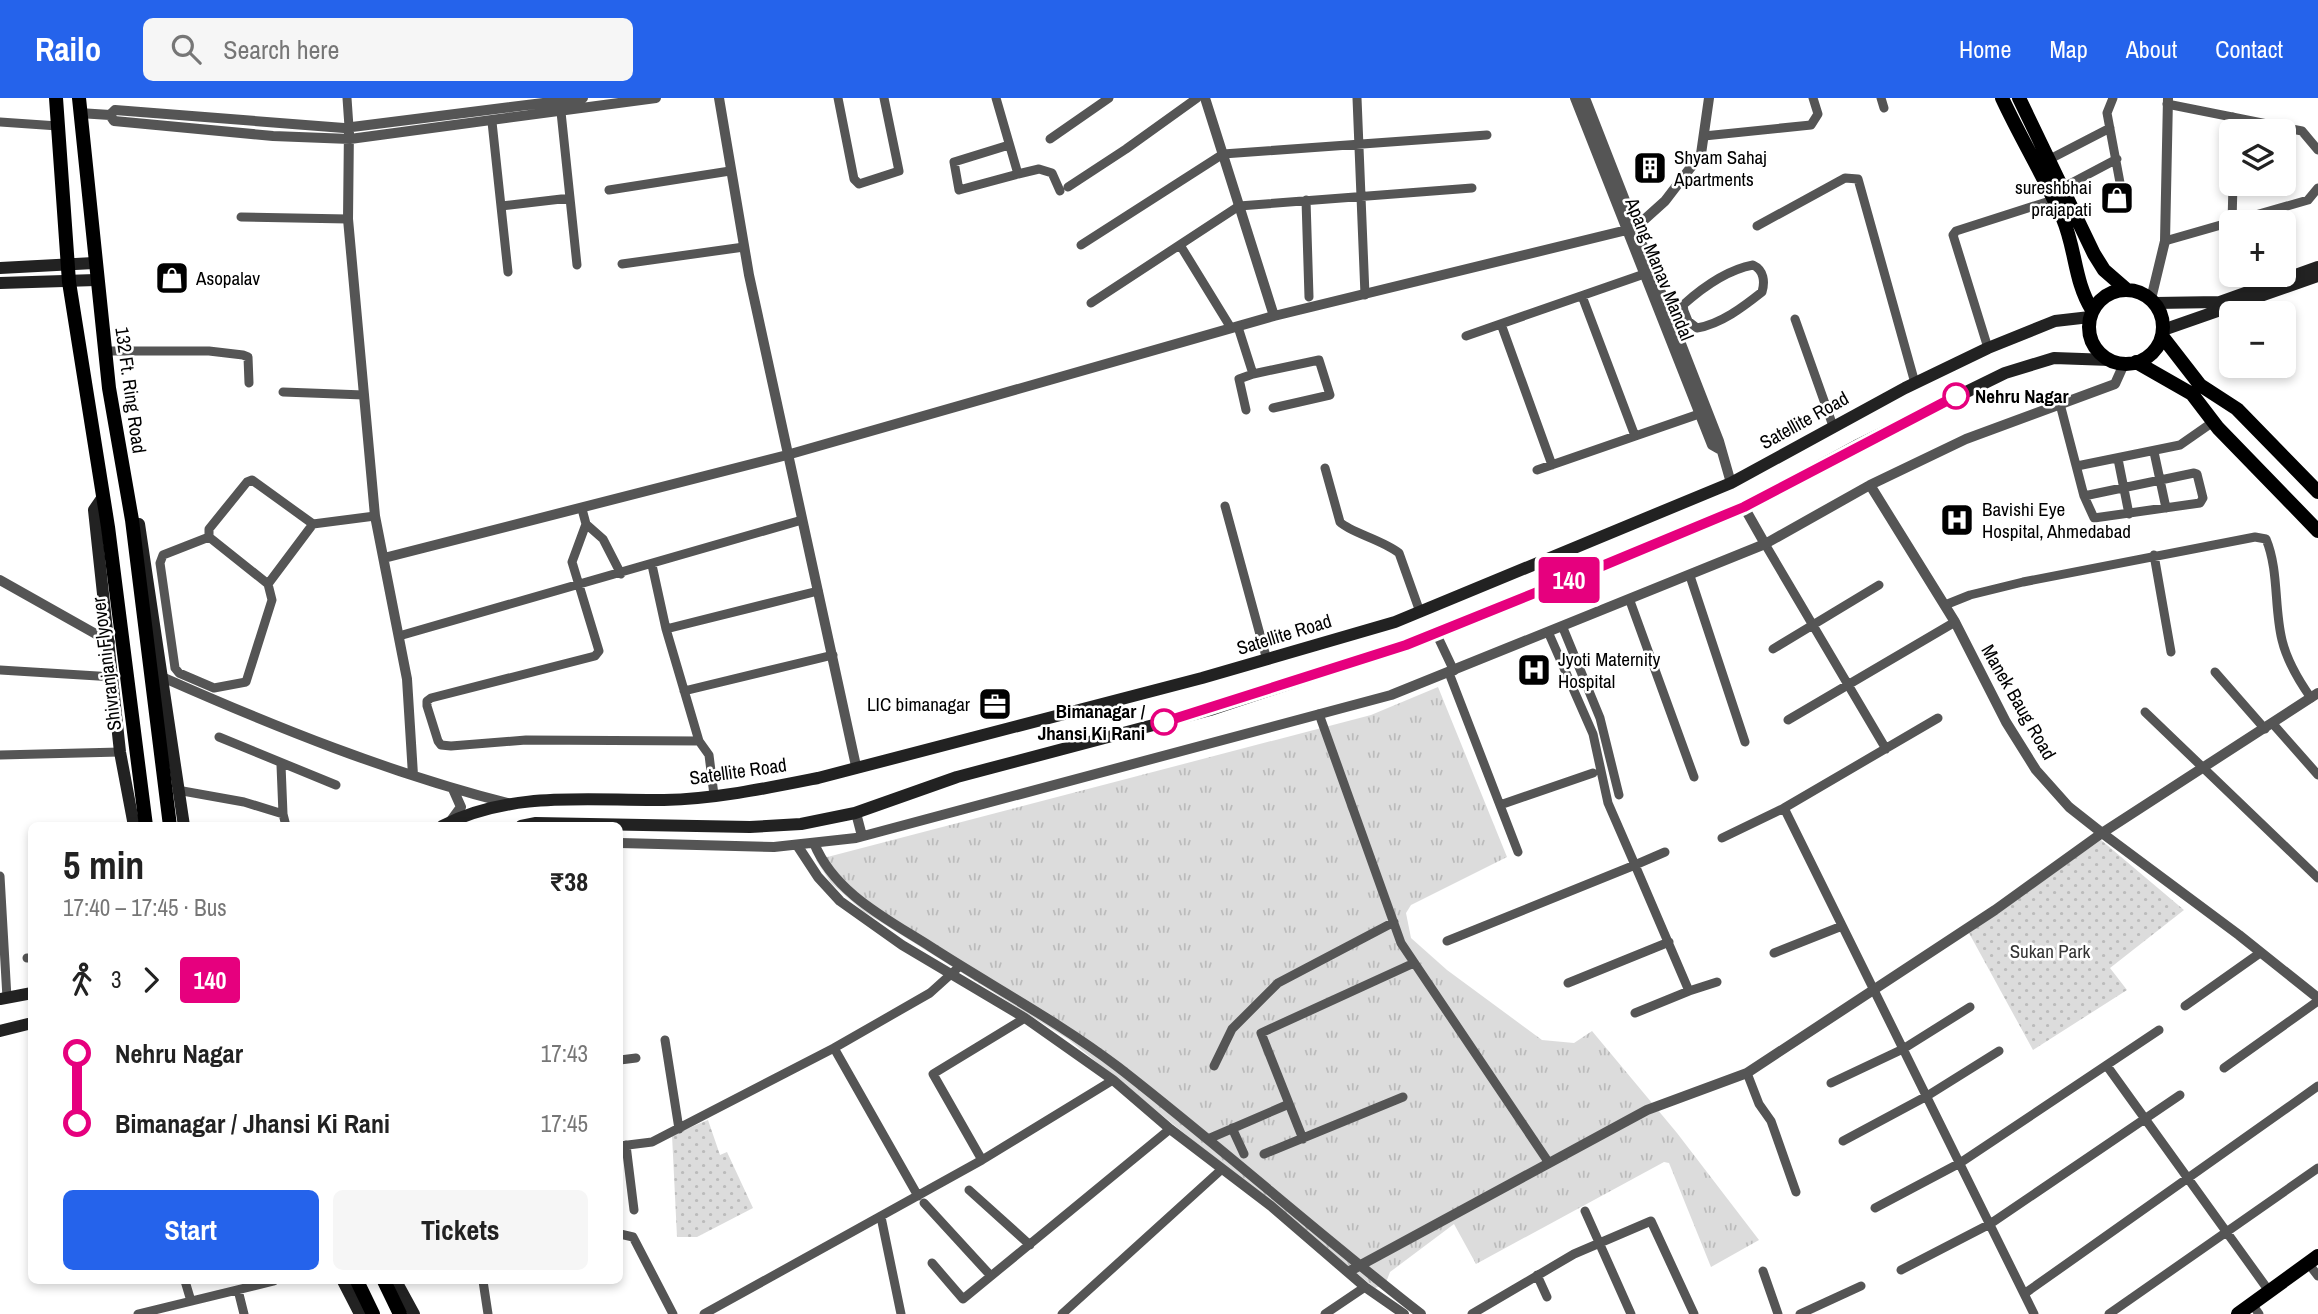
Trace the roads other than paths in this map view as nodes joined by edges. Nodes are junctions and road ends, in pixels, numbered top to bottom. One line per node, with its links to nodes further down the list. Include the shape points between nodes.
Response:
1 (56, 98): 26 (main road)
2 (347, 98): 28 (street)
3 (583, 98): 28 (street)
4 (656, 98): 22 (street)
5 (719, 98): 38 (street)
6 (838, 98): 7 (street, via 854,179 859,184 899,171)
7 (884, 98)
8 (996, 98): 33 (street)
9 (1109, 98): 31 (street)
10 (1197, 98): 39 (street, via 1064,189 1052,173 1040,169)
11 (1205, 98): 35 (street)
12 (1357, 98): 32 (street)
13 (1575, 98): 56 (street, Apang Manav Mandal)
14 (1585, 98): 56 (street)
15 (1709, 98): 30 (street)
16 (1813, 98): 30 (street, via 1818,114 1811,125)
17 (2002, 98): 48 (main road)
18 (2020, 98): 36 (main road)
19 (2113, 98): 27 (street, via 2107,113)
20 (2168, 101): 23 (street); 57 (street)
21 (79, 105): 28 (street, via 110,115 114,121 148,125); 61 (main road)
22 (561, 112): 25 (street); 46 (street)
23 (2233, 117): 34 (street, via 2302,131)
24 (0, 122): 26 (street)
25 (492, 122): 28 (street); 49 (street)
26 (58, 126): 64 (main road)
27 (2110, 128): 36 (street); 37 (street)
28 (349, 133): 53 (street)
29 (1487, 135): 32 (street)
30 (1704, 136): 56 (street, via 1701,154 1665,201)
31 (1050, 139)
32 (1359, 143): 35 (street); 45 (street)
33 (1009, 145): 39 (street); 39 (street, via 954,162 956,184 963,190)
34 (2318, 150)
35 (1223, 154): 50 (street); 59 (street)
36 (2050, 159): 40 (main road)
37 (2117, 159): 40 (street); 42 (street)
38 (730, 170): 44 (street); 60 (street)
39 (1018, 174)
40 (2064, 187): 73 (main road, via 2094,254)
41 (1472, 188): 45 (street)
42 (2121, 188)
43 (2318, 188): 51 (street, via 2308,200)
44 (609, 190)
45 (1361, 195): 47 (street); 74 (street)
46 (570, 198): 49 (street); 63 (street)
47 (1306, 200): 50 (street); 76 (street)
48 (2053, 200): 80 (main road, via 2075,260 2079,290); 88 (street, via 1953,235)
49 (501, 206): 67 (street)
50 (1239, 206): 58 (street); 81 (street)
51 (2273, 210)
52 (241, 217): 53 (street)
53 (348, 219): 95 (street)
54 (1757, 226): 93 (street, via 1845,178 1858,179)
55 (2219, 226): 57 (street)
56 (1630, 229): 68 (street, Apang Manav Mandal); 74 (street)
57 (2165, 241): 77 (street)
58 (1180, 245): 78 (street); 85 (street)
59 (1081, 246)
60 (744, 247): 62 (street); 105 (street)
61 (94, 263): 64 (main road); 70 (main road, 132 Ft. Ring Road)
62 (622, 264)
63 (577, 265)
64 (68, 266): 66 (main road); 71 (main road)
65 (2318, 267): 77 (main road, via 2220,302)
66 (0, 268)
67 (508, 272)
68 (1648, 273): 75 (street); 82 (street); 99 (street, Apang Manav Mandal)
69 (2318, 276): 86 (main road)
70 (96, 280): 71 (main road); 89 (main road, 132 Ft. Ring Road)
71 (69, 282): 72 (main road); 116 (main road)
72 (0, 283)
73 (2127, 290): 77 (main road); 80 (main road, via 2103,297)
74 (1365, 295): 81 (street)
75 (1582, 296): 84 (street); 102 (street)
76 (1309, 297)
77 (2153, 301): 86 (main road, via 2161,316)
78 (1091, 303)
79 (1684, 311): 79 (street, via 1683,305 1695,293 1730,272 1753,265 1764,279 1762,292 1708,326 1697,328); 82 (street)
80 (2091, 313): 88 (main road, Satellite Road, via 2055,321); 90 (main road, via 2092,342)
81 (1274, 316): 85 (street)
82 (1671, 316): 103 (street)
83 (1795, 319): 101 (street)
84 (1501, 324): 87 (street); 107 (street)
85 (1235, 328): 91 (street); 105 (street)
86 (2162, 333): 90 (main road, via 2152,353); 115 (main road, via 2200,385 2237,409)
87 (1466, 336)
88 (1988, 348): 93 (main road, Satellite Road)
89 (105, 351): 92 (street, via 243,355 248,357); 122 (main road, 132 Ft. Ring Road)
90 (2123, 362): 96 (street, via 2115,384); 100 (main road, via 2192,394); 119 (main road, via 2054,358 2005,373)
91 (1253, 374): 97 (street, via 1319,360 1330,396); 98 (street, via 1239,379)
92 (249, 383)
93 (1914, 383): 101 (main road, Satellite Road)
94 (283, 392): 95 (street)
95 (364, 395): 124 (street)
96 (2060, 404): 108 (street); 113 (street, via 1966,439)
97 (1273, 408)
98 (1246, 410)
99 (1699, 414): 102 (street); 103 (street, Apang Manav Mandal, via 1712,445)
100 (2213, 422): 104 (street, via 2180,445); 128 (main road)
101 (1833, 426): 112 (main road, Satellite Road)
102 (1634, 436): 107 (street)
103 (1719, 449): 112 (street)
104 (2154, 452): 106 (street); 111 (street)
105 (787, 455): 121 (street); 125 (street)
106 (2118, 459): 108 (street); 114 (street)
107 (1552, 465): 110 (street)
108 (2077, 466): 117 (street)
109 (1325, 468): 143 (street, via 1340,522 1399,553)
110 (1537, 470)
111 (2160, 480): 114 (street); 120 (street); 120 (street, via 2196,473 2203,498 2200,503)
112 (1731, 483): 143 (main road, Satellite Road)
113 (1870, 485): 130 (street); 142 (street, Manek Baug Road)
114 (2124, 488): 117 (street); 123 (street)
115 (2318, 492)
116 (103, 496): 151 (main road, via 94,510); 193 (main road, Shivranjani Flyover)
117 (2084, 496): 123 (street, via 2094,518)
118 (1225, 506): 155 (street)
119 (1744, 507): 130 (street); 148 (main road)
120 (2166, 508): 123 (street)
121 (582, 509): 127 (street); 132 (street)
122 (130, 513): 160 (main road, via 139,523); 194 (main road)
123 (2129, 514)
124 (375, 516): 126 (street); 132 (street)
125 (802, 520): 133 (street); 140 (street)
126 (313, 524): 129 (street, via 252,480 209,529); 137 (street)
127 (586, 524): 134 (street, via 603,539); 139 (street, via 572,562)
128 (2318, 531)
129 (209, 537): 137 (street); 137 (street, via 160,559 176,671 214,688 246,682 272,600)
130 (1765, 544): 135 (street); 145 (street)
131 (2154, 555): 142 (street, via 2023,582); 153 (street); 163 (street, via 2255,537 2266,539 2282,641 2290,664)
132 (384, 558): 150 (street)
133 (652, 565): 134 (street); 147 (street)
134 (621, 574): 139 (street)
135 (1690, 576): 141 (street); 171 (street)
136 (0, 582): 151 (street)
137 (268, 584)
138 (1879, 585): 145 (street)
139 (577, 586): 150 (street); 170 (street, via 599,651 595,656 427,701 442,745 526,740)
140 (818, 592): 147 (street); 154 (street)
141 (1630, 601): 146 (street); 181 (street)
142 (1945, 605): 144 (street, Manek Baug Road)
143 (1420, 612): 155 (main road, Satellite Road)
144 (1955, 622): 161 (street); 200 (street, Manek Baug Road, via 2036,770 2069,807)
145 (1812, 624): 152 (street); 161 (street)
146 (1563, 628): 149 (street); 186 (street, via 1600,718)
147 (666, 629): 162 (street)
148 (1436, 633): 157 (street); 190 (main road, via 1210,710 957,777)
149 (1549, 634): 157 (street); 208 (street, via 1593,734 1608,803)
150 (399, 636): 179 (street, via 407,679)
151 (110, 642): 159 (main road)
152 (1773, 649)
153 (2171, 652)
154 (833, 655): 162 (street); 176 (street)
155 (1267, 660): 176 (main road, Satellite Road)
156 (0, 670): 159 (street)
157 (1451, 672): 165 (street, via 1391,695); 188 (street)
158 (2215, 672): 168 (street)
159 (114, 677): 173 (main road)
160 (162, 677): 179 (street); 184 (main road)
161 (1848, 684): 167 (street); 172 (street)
162 (684, 691): 170 (street)
163 (2315, 696): 168 (street)
164 (2145, 712): 177 (street)
165 (1320, 714): 201 (street); 212 (street)
166 (1938, 718): 172 (street)
167 (1788, 720)
168 (2269, 727): 177 (street); 180 (street)
169 (219, 737): 175 (street)
170 (699, 741): 185 (street, via 709,755)
171 (1745, 742)
172 (1886, 749): 189 (street)
173 (121, 752): 174 (street); 192 (main road)
174 (0, 755)
175 (281, 765): 182 (street); 191 (street)
176 (856, 766): 185 (main road, Satellite Road, via 771,788)
177 (2203, 769): 200 (street); 210 (street)
178 (1593, 773): 188 (street)
179 (413, 775): 183 (street)
180 (2318, 775)
181 (1694, 777)
182 (336, 785)
183 (453, 789): 187 (street); 197 (street, via 461,807)
184 (177, 790): 191 (street); 195 (main road)
185 (714, 795): 187 (main road, Satellite Road, via 666,800 555,797)
186 (1619, 795)
187 (511, 804): 198 (main road, Satellite Road)
188 (1500, 805): 206 (street)
189 (1784, 808): 202 (street); 213 (street)
190 (856, 813): 199 (main road, via 801,824 750,827); 201 (street)
191 (283, 814): 196 (street)
192 (133, 822)
193 (145, 822)
194 (169, 822)
195 (183, 822)
196 (285, 822)
197 (448, 822)
198 (452, 822)
199 (623, 825)
200 (2102, 833): 217 (street, Manek Baug Road); 224 (street)
201 (862, 836): 204 (street)
202 (1722, 838)
203 (623, 843): 205 (street)
204 (814, 843): 205 (street); 219 (street, via 824,864 845,887)
205 (797, 845): 221 (street, via 840,901)
206 (1518, 852)
207 (1665, 852): 208 (street)
208 (1635, 865): 214 (street); 215 (street)
209 (0, 876): 211 (street)
210 (2318, 878)
211 (1, 913): 220 (street)
212 (1394, 922): 218 (street); 242 (street, via 1278,983 1232,1029)
213 (1842, 926): 216 (street); 224 (street)
214 (1447, 942)
215 (1669, 942): 223 (street); 225 (street)
216 (1774, 953)
217 (2260, 953): 228 (street, Manek Baug Road); 229 (street)
218 (1414, 962): 252 (street, via 1261,1033); 264 (street)
219 (960, 966): 221 (street); 257 (street, via 1106,1059)
220 (3, 974): 227 (street)
221 (951, 975): 232 (street); 237 (street, via 930,993)
222 (1717, 982): 225 (street)
223 (1568, 983)
224 (1873, 990): 238 (street); 245 (street)
225 (1689, 991): 231 (street)
226 (28, 994): 227 (main road)
227 (4, 999)
228 (2318, 999): 244 (street)
229 (2185, 1006)
230 (1970, 1007): 238 (street)
231 (1635, 1013)
232 (1025, 1018): 246 (street); 263 (street, via 933,1073)
233 (28, 1024): 235 (main road)
234 (2159, 1030): 243 (street)
235 (0, 1031)
236 (665, 1040): 255 (street)
237 (834, 1048): 255 (street); 271 (street)
238 (1903, 1049): 247 (street); 250 (street)
239 (1999, 1051): 250 (street)
240 (636, 1058): 241 (street)
241 (623, 1060)
242 (1214, 1066)
243 (2107, 1066): 253 (street); 265 (street)
244 (2224, 1068)
245 (1747, 1073): 264 (street, via 1647,1110); 270 (street, via 1771,1121)
246 (1113, 1080): 256 (street); 263 (street)
247 (1831, 1083)
248 (2318, 1086): 268 (street)
249 (2180, 1095): 253 (street)
250 (1927, 1096): 259 (street); 265 (street)
251 (1403, 1097): 258 (street)
252 (1289, 1104): 254 (street); 258 (street)
253 (2146, 1120): 268 (street); 276 (street)
254 (1232, 1128): 257 (street); 261 (street)
255 (679, 1129): 260 (street, via 652,1142)
256 (1170, 1129): 267 (street); 280 (street)
257 (1208, 1139): 283 (street, via 1321,1231)
258 (1303, 1139): 262 (street)
259 (1843, 1141)
260 (623, 1145): 273 (street)
261 (1244, 1154)
262 (1264, 1154)
263 (982, 1160): 271 (street)
264 (1549, 1163): 283 (street)
265 (1960, 1163): 272 (street); 276 (street)
266 (2318, 1168): 277 (street)
267 (1222, 1169): 283 (street); 314 (street)
268 (2188, 1178): 277 (street); 300 (street)
269 (969, 1189): 280 (street)
270 (1797, 1192)
271 (921, 1200): 275 (street); 287 (street)
272 (1875, 1208)
273 (634, 1210)
274 (1585, 1211): 279 (street)
275 (881, 1217): 304 (street); 313 (street)
276 (1990, 1224): 284 (street); 300 (street)
277 (2226, 1232): 299 (street); 324 (street)
278 (623, 1235): 312 (street, via 632,1237)
279 (1599, 1243): 286 (street); 319 (street); 320 (street, via 1651,1221)
280 (1030, 1245): 287 (street)
281 (2313, 1259): 288 (street); 299 (main road)
282 (932, 1263): 287 (street, via 963,1299)
283 (1353, 1269): 297 (street); 317 (street)
284 (1901, 1270)
285 (1763, 1271): 321 (street)
286 (1538, 1275): 301 (street); 318 (street)
287 (991, 1276)
288 (2318, 1276)
289 (186, 1284): 302 (street)
290 (262, 1284): 298 (street)
291 (344, 1284): 307 (main road)
292 (358, 1284): 308 (main road)
293 (385, 1284): 309 (main road)
294 (398, 1284): 310 (main road)
295 (483, 1284): 311 (street)
296 (1861, 1286): 322 (street)
297 (1365, 1287): 315 (street); 316 (street)
298 (238, 1290): 302 (street); 306 (street)
299 (2269, 1291): 303 (main road)
300 (2024, 1294): 323 (street)
301 (1548, 1297)
302 (191, 1301): 305 (street)
303 (2255, 1309): 325 (main road)
304 (708, 1313)
305 (138, 1314)
306 (244, 1314)
307 (359, 1314)
308 (373, 1314)
309 (400, 1314)
310 (414, 1314)
311 (488, 1314)
312 (673, 1314)
313 (901, 1314)
314 (1062, 1314)
315 (1325, 1314)
316 (1404, 1314)
317 (1421, 1314)
318 (1472, 1314)
319 (1631, 1314)
320 (1694, 1314)
321 (1778, 1314)
322 (1800, 1314)
323 (2034, 1314)
324 (2109, 1314)
325 (2238, 1314)

